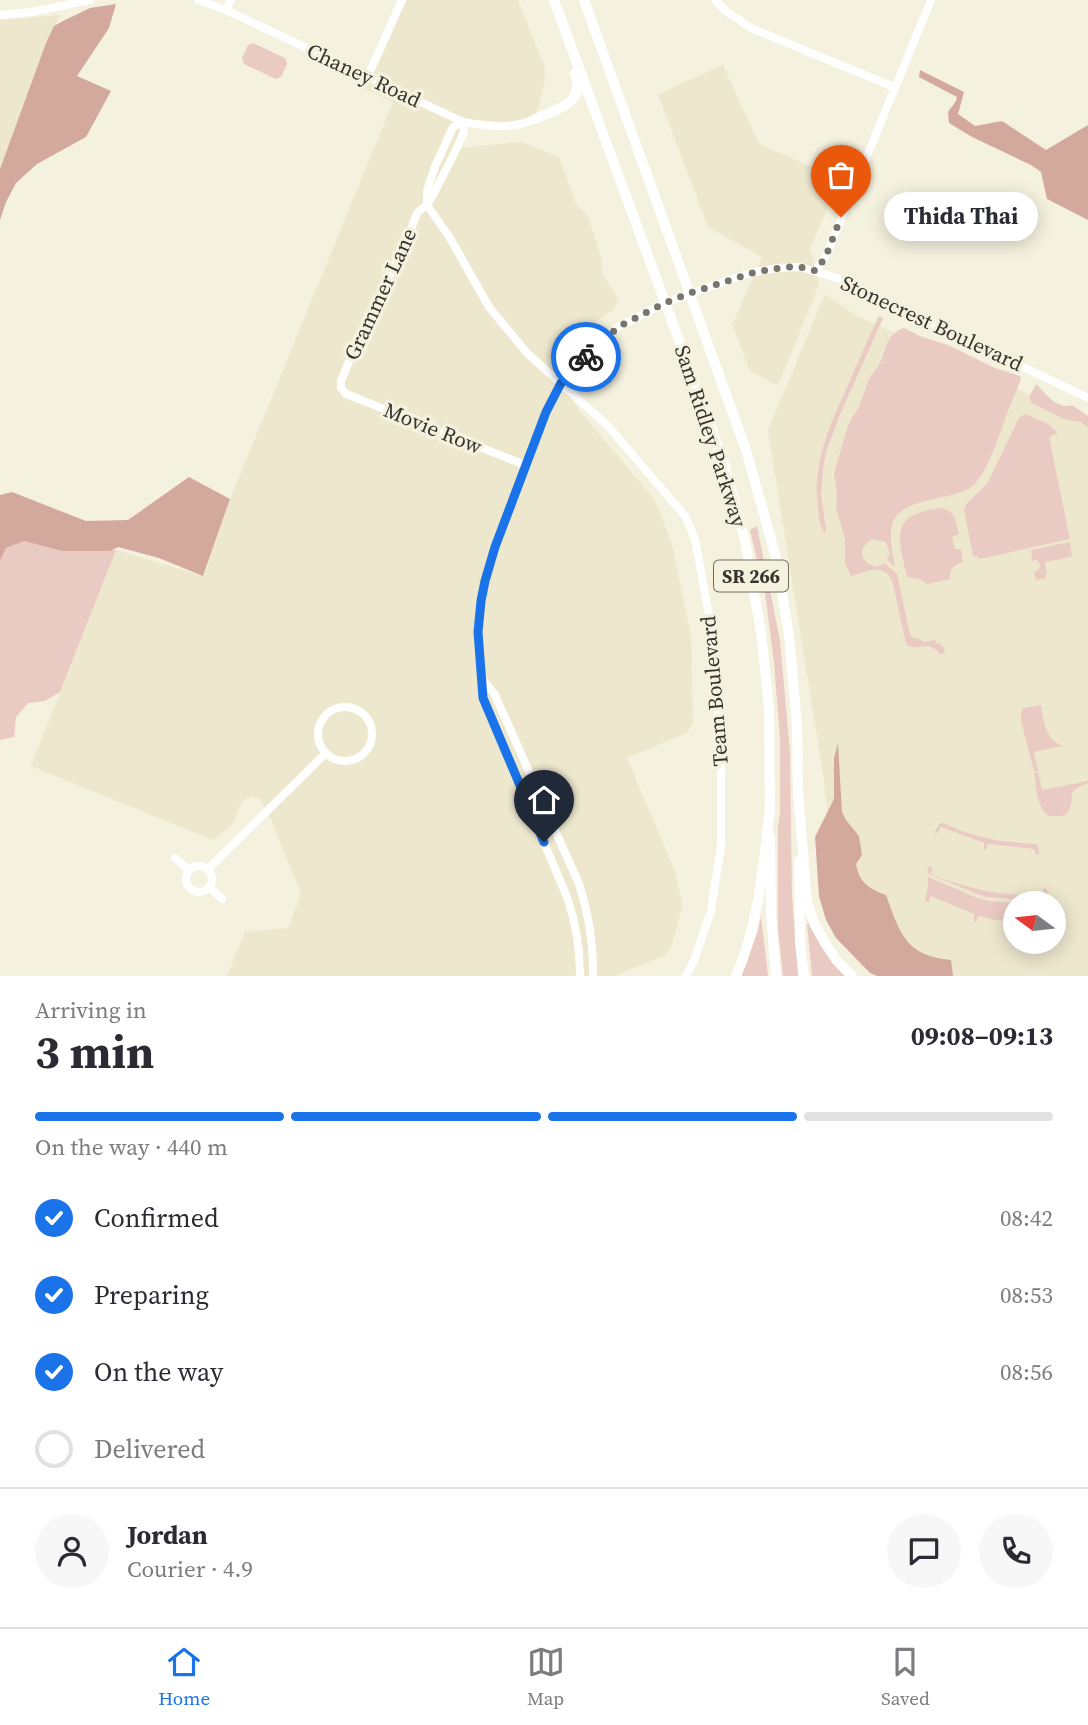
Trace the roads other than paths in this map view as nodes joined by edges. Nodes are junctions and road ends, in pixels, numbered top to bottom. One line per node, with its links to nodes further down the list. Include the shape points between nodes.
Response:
1 (90, 0): 10 (street)
2 (198, 0): 9 (street, Chaney Road)
3 (231, 0): 9 (street)
4 (402, 0): 11 (street)
5 (552, 0): 13 (main road, via 578,89 571,101); 22 (main road, Sam Ridley Parkway / SR 266)
6 (584, 0): 21 (main road, Sam Ridley Parkway / SR 266)
7 (715, 0): 12 (street, via 753,29)
8 (931, 0): 12 (street)
9 (226, 10): 11 (street, Chaney Road)
10 (0, 15)
11 (368, 76): 14 (street, Chaney Road)
12 (894, 88): 20 (street)
13 (534, 119): 14 (street, Chaney Road, via 522,125 492,127)
14 (463, 122): 15 (street, via 453,128); 16 (street, via 464,132)
15 (442, 151): 16 (street); 17 (street)
16 (453, 156): 18 (street)
17 (434, 169): 18 (street); 19 (street)
18 (427, 205): 19 (street, Grammer Lane); 23 (street, Team Boulevard, via 489,307 527,353)
19 (417, 213): 24 (street, Grammer Lane)
20 (816, 271): 21 (street, Stonecrest Boulevard, via 786,267 755,272); 25 (street, Stonecrest Boulevard)
21 (690, 293): 22 (street, Stonecrest Boulevard); 29 (main road, Sam Ridley Parkway / SR 266, via 747,453 776,558 789,635)
22 (665, 303): 23 (street, Stonecrest Boulevard, via 618,327); 30 (main road, Sam Ridley Parkway / SR 266, via 724,463 745,541 769,708)
23 (561, 383): 26 (street, Stonecrest Boulevard); 38 (street, Team Boulevard, via 608,426 685,516 695,539 715,648 721,846 711,911)
24 (341, 388): 26 (street, Movie Row, via 346,394)
25 (1088, 398)
26 (525, 465): 27 (street, Stonecrest Boulevard, via 485,581 478,632)
27 (480, 677): 36 (street, Stonecrest Boulevard, via 483,698 575,920); 37 (street, via 494,693 579,884 592,936)
28 (326, 753): 28 (street, via 345,761 360,757 372,739 366,717 347,707 328,713 318,732); 32 (street)
29 (798, 792): 41 (main road, Sam Ridley Parkway / SR 266); 42 (highway, via 807,901 825,943)
30 (770, 809): 39 (highway, via 760,887); 40 (main road, Sam Ridley Parkway / SR 266)
31 (175, 858): 33 (street)
32 (208, 869): 33 (street, via 197,865); 34 (street)
33 (189, 870): 34 (street, via 186,882 191,889 198,892)
34 (209, 887): 35 (street)
35 (222, 899)
36 (580, 976)
37 (593, 976)
38 (686, 976)
39 (736, 976)
40 (776, 976)
41 (804, 976)
42 (852, 976)

